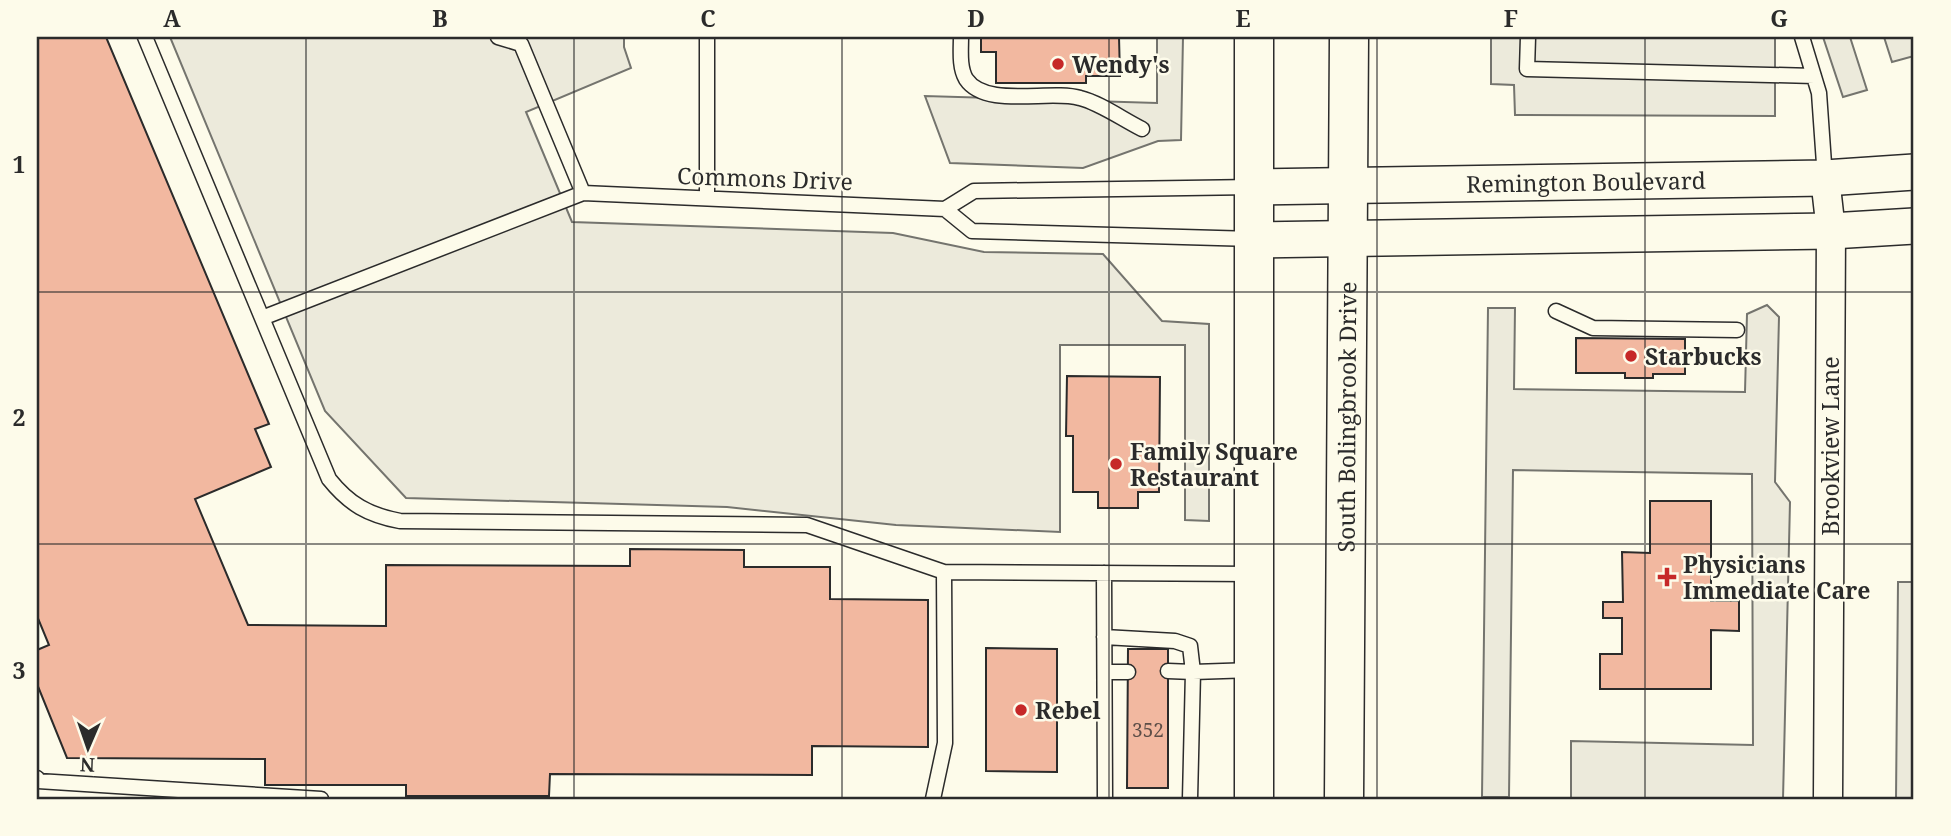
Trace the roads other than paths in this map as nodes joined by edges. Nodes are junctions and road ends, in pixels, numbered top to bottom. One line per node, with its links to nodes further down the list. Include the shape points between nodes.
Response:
1 (145, 37): 23 (lane)
2 (498, 37): 15 (lane, via 521,44)
3 (707, 37): 16 (lane)
4 (961, 37): 10 (lane, via 961,65 977,89 995,95 1079,97)
5 (1254, 37): 14 (main road)
6 (1349, 37): 13 (main road, South Bolingbrook Drive)
7 (1528, 37): 9 (lane, via 1527,69)
8 (1802, 37): 9 (lane)
9 (1814, 76): 12 (lane)
10 (1142, 129)
11 (1914, 172): 12 (street, Remington Boulevard)
12 (1825, 178): 13 (street, Remington Boulevard); 19 (street, Brookview Lane)
13 (1348, 185): 14 (street, Remington Boulevard); 21 (main road, South Bolingbrook Drive)
14 (1255, 187): 17 (lane, via 974,191); 20 (main road)
15 (583, 193): 16 (lane, Commons Drive); 23 (lane)
16 (707, 198): 17 (lane, Commons Drive)
17 (945, 209): 20 (lane, via 972,231)
18 (1914, 226): 19 (street)
19 (1831, 231): 21 (street); 41 (street, Brookview Lane)
20 (1256, 240): 21 (street); 27 (main road)
21 (1347, 240): 35 (main road, South Bolingbrook Drive)
22 (1556, 311): 24 (lane, via 1592,328)
23 (262, 318): 25 (lane, via 328,479 346,500 372,515 400,521 807,525)
24 (1737, 330)
25 (944, 572): 26 (lane); 37 (lane, via 945,743)
26 (1104, 573): 27 (lane); 28 (lane)
27 (1255, 574): 29 (main road)
28 (1104, 636): 31 (lane); 33 (lane, via 1175,640 1190,646)
29 (1254, 670): 33 (lane); 40 (main road)
30 (1168, 671): 33 (lane)
31 (1105, 672): 32 (lane); 38 (lane)
32 (1128, 672)
33 (1193, 672): 39 (lane)
34 (37, 778): 36 (lane, via 38,782)
35 (1347, 796)
36 (321, 799)
37 (933, 799)
38 (1105, 799)
39 (1190, 799)
40 (1252, 799)
41 (1828, 799)

